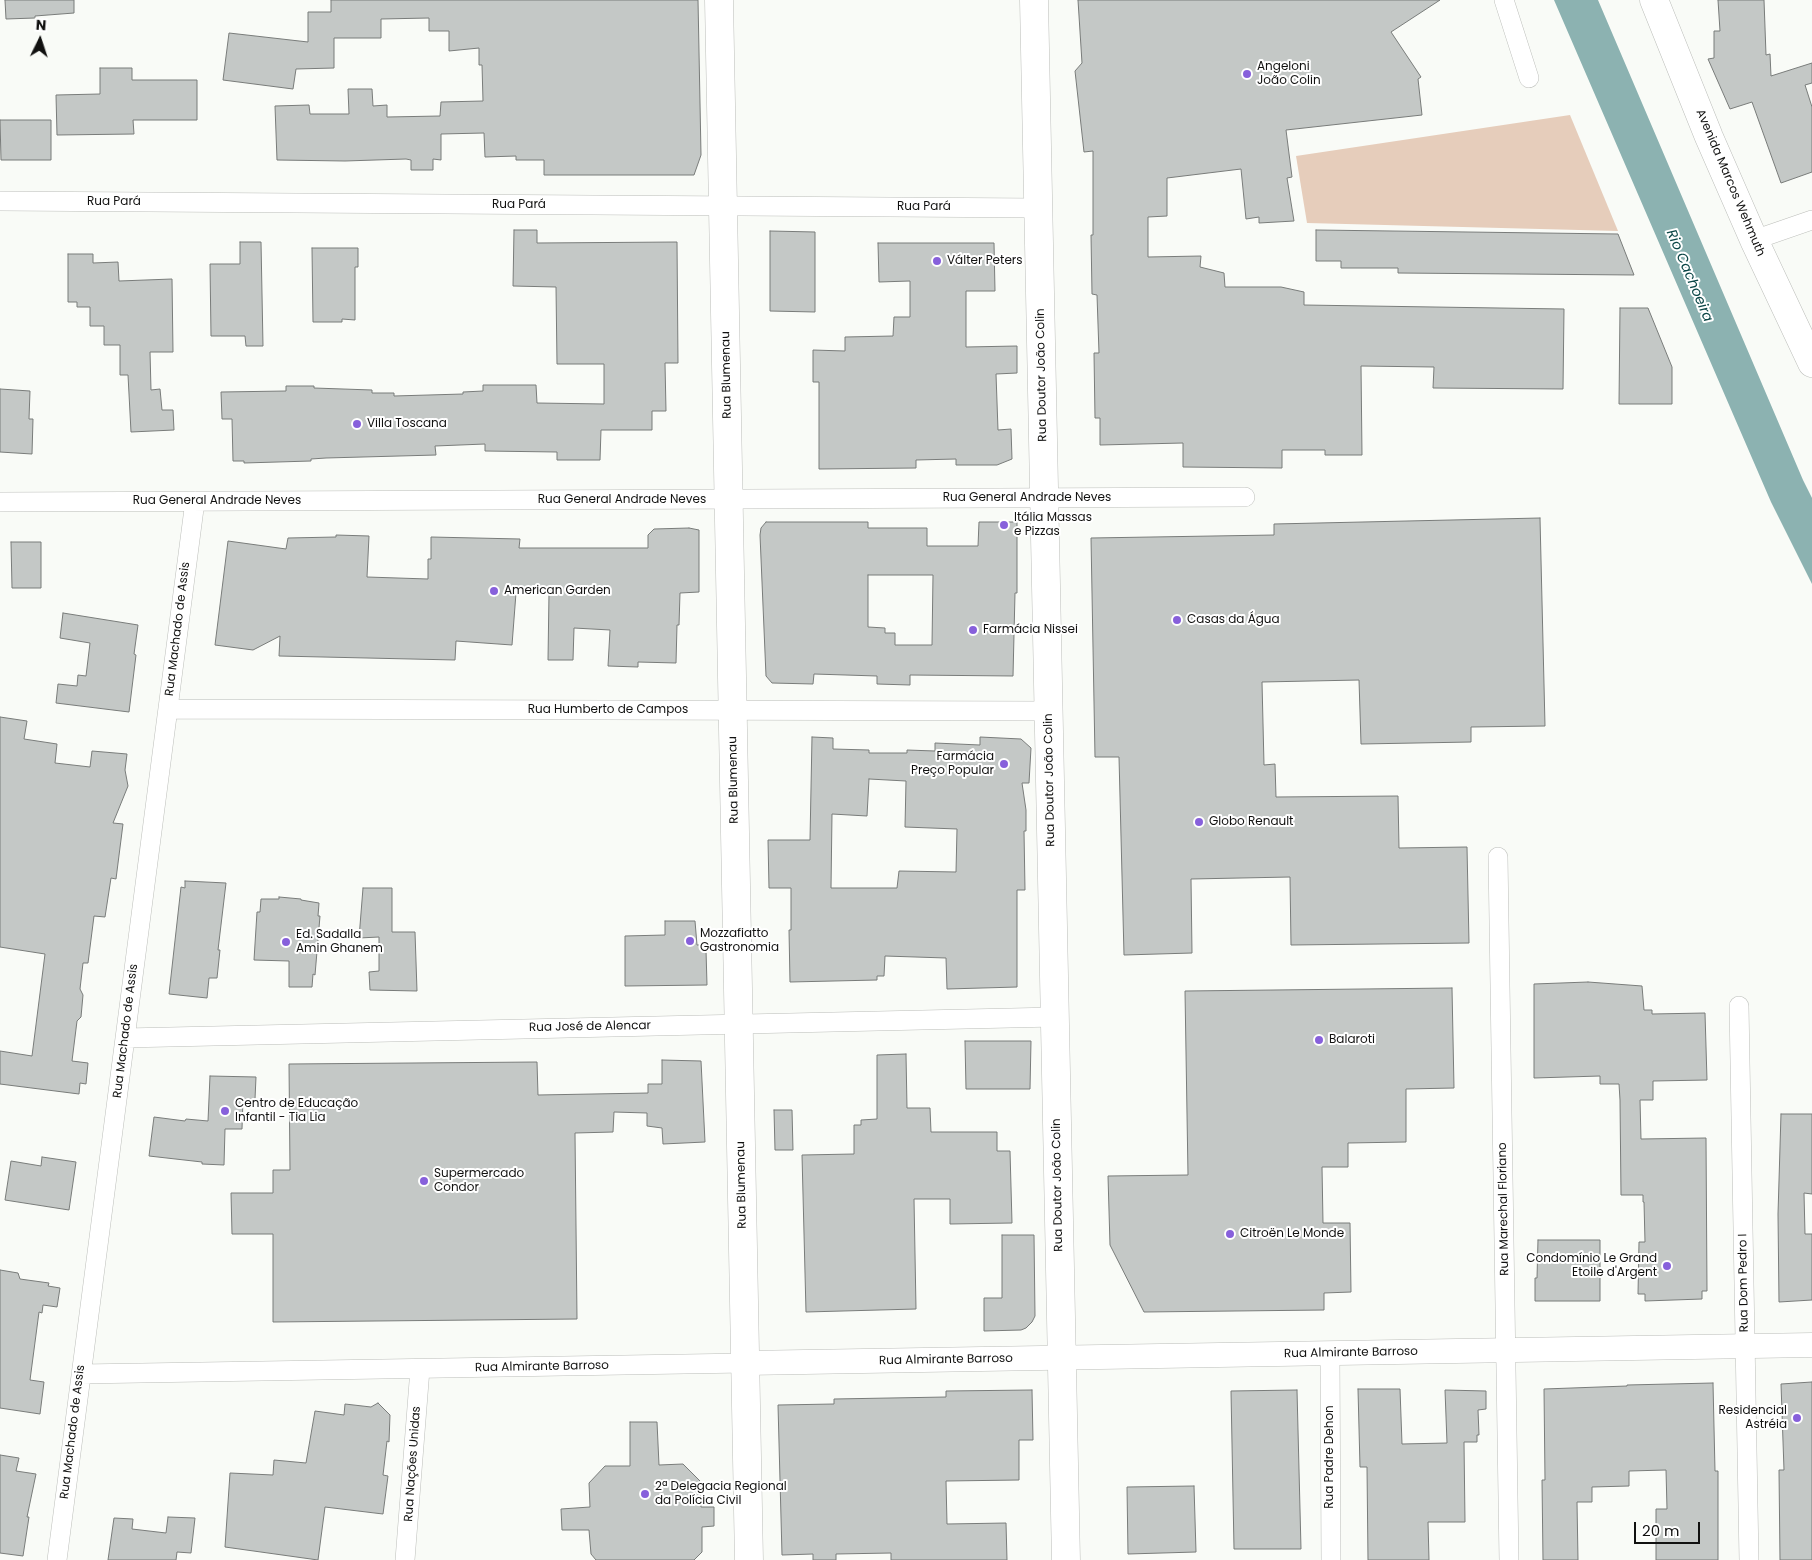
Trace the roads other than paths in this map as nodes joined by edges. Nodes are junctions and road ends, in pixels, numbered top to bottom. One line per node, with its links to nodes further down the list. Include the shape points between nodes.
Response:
1 (719, 0): 7 (main road, Rua Blumenau)
2 (1034, 0): 8 (main road, Rua Doutor João Colin)
3 (1504, 0): 5 (street)
4 (1654, 0): 10 (main road, Avenida Marcos Wehmuth)
5 (1529, 78)
6 (0, 201): 7 (street, Rua Pará)
7 (723, 206): 8 (street, Rua Pará); 14 (main road, Rua Blumenau)
8 (1038, 208): 13 (main road, Rua Doutor João Colin)
9 (1812, 220): 10 (street)
10 (1754, 240): 11 (main road, Avenida Marcos Wehmuth)
11 (1812, 363)
12 (1245, 497): 13 (street, Rua General Andrade Neves)
13 (1044, 498): 14 (street, Rua General Andrade Neves); 19 (main road, Rua Doutor João Colin)
14 (729, 499): 15 (street, Rua General Andrade Neves); 18 (main road, Rua Blumenau)
15 (195, 501): 16 (street, Rua General Andrade Neves); 17 (street, Rua Machado de Assis)
16 (0, 502)
17 (168, 708): 18 (street, Rua Humberto de Campos); 24 (street, Rua Machado de Assis)
18 (733, 710): 19 (street, Rua Humberto de Campos); 23 (main road, Rua Blumenau)
19 (1048, 711): 22 (main road, Rua Doutor João Colin)
20 (1498, 857): 27 (street, Rua Marechal Floriano)
21 (1740, 1006): 26 (street, Rua Dom Pedro I)
22 (1055, 1017): 23 (street, Rua José de Alencar); 29 (main road, Rua Doutor João Colin)
23 (739, 1024): 24 (street, Rua José de Alencar); 30 (main road, Rua Blumenau)
24 (125, 1038): 32 (street, Rua Machado de Assis)
25 (1812, 1345): 26 (street, Rua Almirante Barroso)
26 (1745, 1346): 27 (street, Rua Almirante Barroso); 39 (street, Rua Dom Pedro I)
27 (1506, 1350): 28 (street, Rua Almirante Barroso); 38 (street, Rua Marechal Floriano)
28 (1330, 1353): 29 (street, Rua Almirante Barroso); 37 (street, Rua Padre Dehon)
29 (1062, 1358): 30 (street, Rua Almirante Barroso); 36 (main road, Rua Doutor João Colin)
30 (745, 1363): 31 (street, Rua Almirante Barroso); 35 (main road, Rua Blumenau)
31 (420, 1369): 32 (street, Rua Almirante Barroso); 34 (street, Rua Nações Unidas)
32 (81, 1374): 33 (street, Rua Machado de Assis)
33 (56, 1560)
34 (405, 1560)
35 (749, 1560)
36 (1066, 1560)
37 (1331, 1560)
38 (1509, 1560)
39 (1749, 1560)

